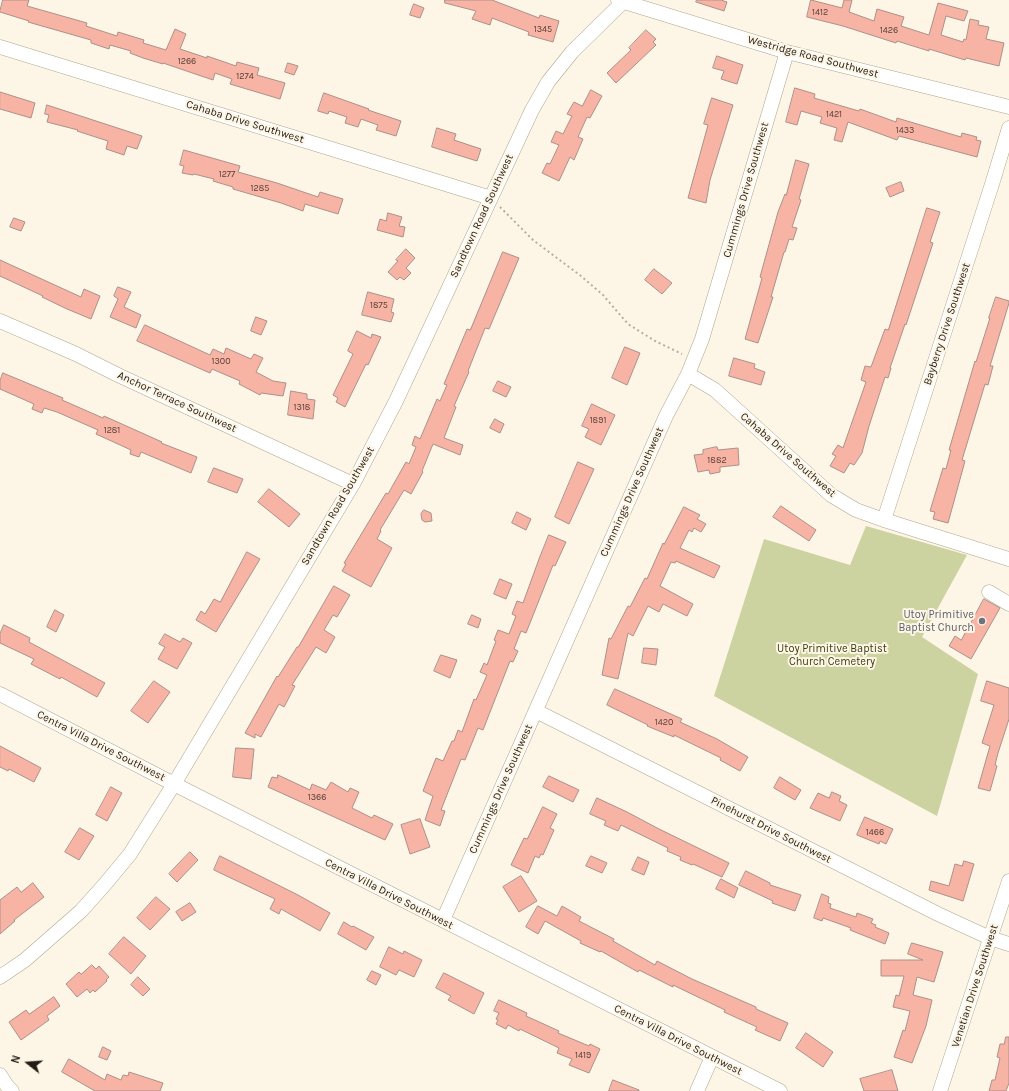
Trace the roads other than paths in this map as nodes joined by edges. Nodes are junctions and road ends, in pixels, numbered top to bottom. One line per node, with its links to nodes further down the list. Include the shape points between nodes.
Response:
1 (622, 1): 3 (street, Westridge Road Southwest); 6 (street, Sandtown Road Southwest, via 572,52 548,82 532,110)
2 (0, 47): 6 (street, Cahaba Drive Southwest)
3 (787, 52): 4 (street, Westridge Road Southwest); 8 (street, Cummings Drive Southwest, via 702,339)
4 (1009, 107)
5 (1009, 128): 10 (street, Bayberry Drive Southwest)
6 (491, 198): 9 (street, Sandtown Road Southwest, via 396,401)
7 (0, 321): 9 (street, Anchor Terrace Southwest)
8 (688, 374): 10 (street, Cahaba Drive Southwest, via 715,390 831,494 856,510); 15 (street, Cummings Drive Southwest, via 666,416)
9 (353, 484): 16 (street, Sandtown Road Southwest)
10 (884, 520): 11 (street, Cahaba Drive Southwest)
11 (1009, 559)
12 (989, 592): 13 (street)
13 (1009, 604)
14 (0, 694): 16 (street, Centra Villa Drive Southwest)
15 (536, 711): 18 (street, Cummings Drive Southwest); 19 (street, Pinehurst Drive Southwest)
16 (174, 784): 18 (street, Centra Villa Drive Southwest); 21 (street, Sandtown Road Southwest, via 130,854 81,912 25,960)
17 (1009, 881): 19 (street, Venetian Drive Southwest)
18 (442, 920): 22 (street, Centra Villa Drive Southwest)
19 (990, 938): 20 (street, Pinehurst Drive Southwest); 27 (street, Venetian Drive Southwest)
20 (1009, 944)
21 (0, 977)
22 (712, 1057): 25 (street); 26 (street, Centra Villa Drive Southwest)
23 (0, 1075): 24 (street)
24 (12, 1091)
25 (697, 1091)
26 (780, 1091)
27 (940, 1091)

